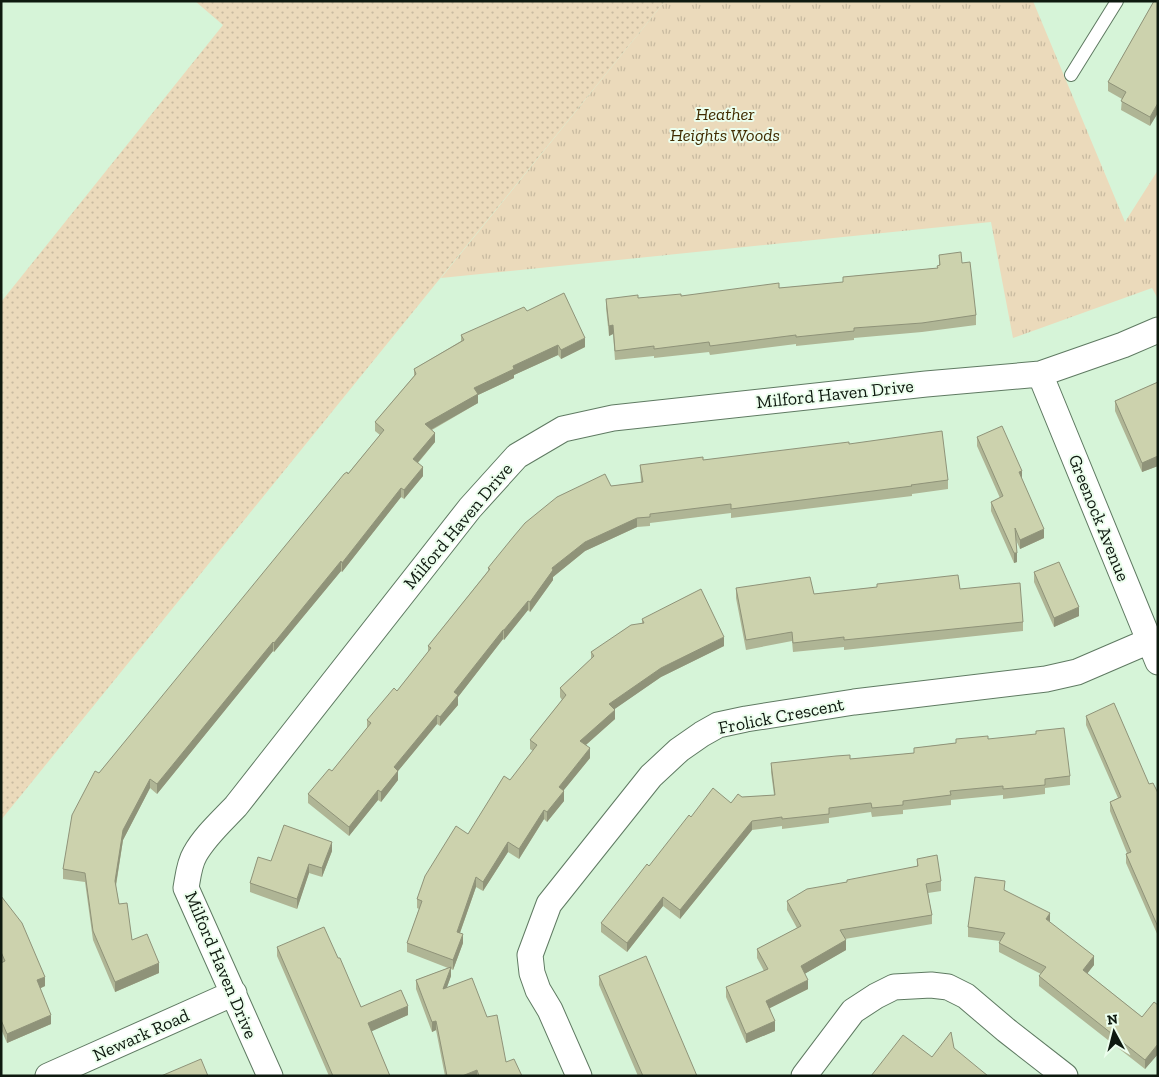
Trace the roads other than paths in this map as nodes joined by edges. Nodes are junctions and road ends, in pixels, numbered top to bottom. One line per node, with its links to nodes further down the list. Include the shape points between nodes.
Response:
1 (1117, 1): 2 (lane)
2 (1071, 75)
3 (1158, 330): 4 (street, Milford Haven Drive)
4 (1040, 374): 5 (street, Greenock Avenue); 6 (street, Milford Haven Drive, via 613,418 564,429 517,456 470,508 194,855 186,888)
5 (1153, 651): 9 (street, Frolick Crescent, via 1046,679 854,702 736,721 702,734 679,750 651,776 549,904 530,955 538,990)
6 (234, 993): 7 (street, Newark Road); 8 (street, Milford Haven Drive)
7 (48, 1076)
8 (270, 1076)
9 (580, 1076)
10 (804, 1076): 11 (street, via 853,1011 894,987 931,985 948,987 966,996)
11 (1065, 1076)

